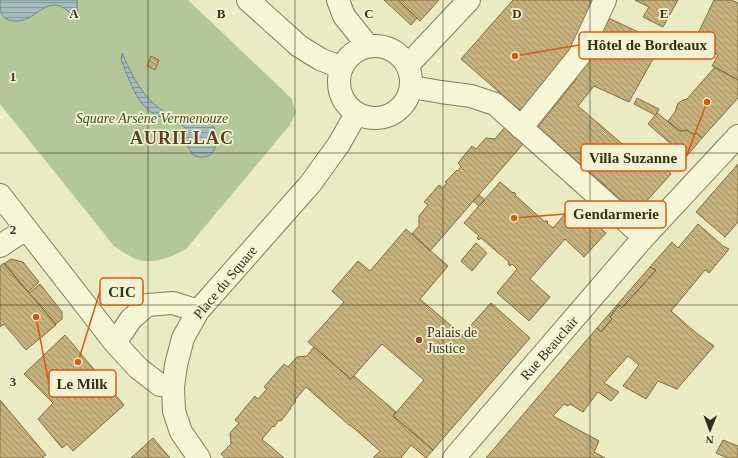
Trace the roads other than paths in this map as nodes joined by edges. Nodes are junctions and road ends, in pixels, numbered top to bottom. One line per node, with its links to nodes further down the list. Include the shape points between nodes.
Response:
1 (248, 0): 7 (street, via 299,46 320,59)
2 (338, 0): 5 (street, via 344,16)
3 (469, 0): 6 (street)
4 (605, 0): 10 (street, via 579,56)
5 (368, 46): 6 (street, via 391,49); 7 (street, via 357,50)
6 (408, 65): 8 (street)
7 (342, 68): 9 (street, via 339,77 341,96)
8 (412, 87): 9 (street, via 401,108 391,115 368,118); 10 (street, via 471,96 495,104)
9 (356, 114): 16 (street, Place du Square, via 339,144 311,183)
10 (521, 128): 14 (street)
11 (738, 136): 14 (street, Rue Beauclair)
12 (0, 195): 13 (street)
13 (26, 228): 15 (street); 17 (street)
14 (644, 237): 20 (street, Rue Beauclair)
15 (0, 246)
16 (198, 311): 17 (street, via 173,302 147,304 131,319); 18 (street, Place du Square, via 183,338)
17 (115, 343): 18 (street, via 138,368 160,385)
18 (173, 387): 19 (street, Place du Square, via 174,410 182,432)
19 (200, 458)
20 (454, 458)

